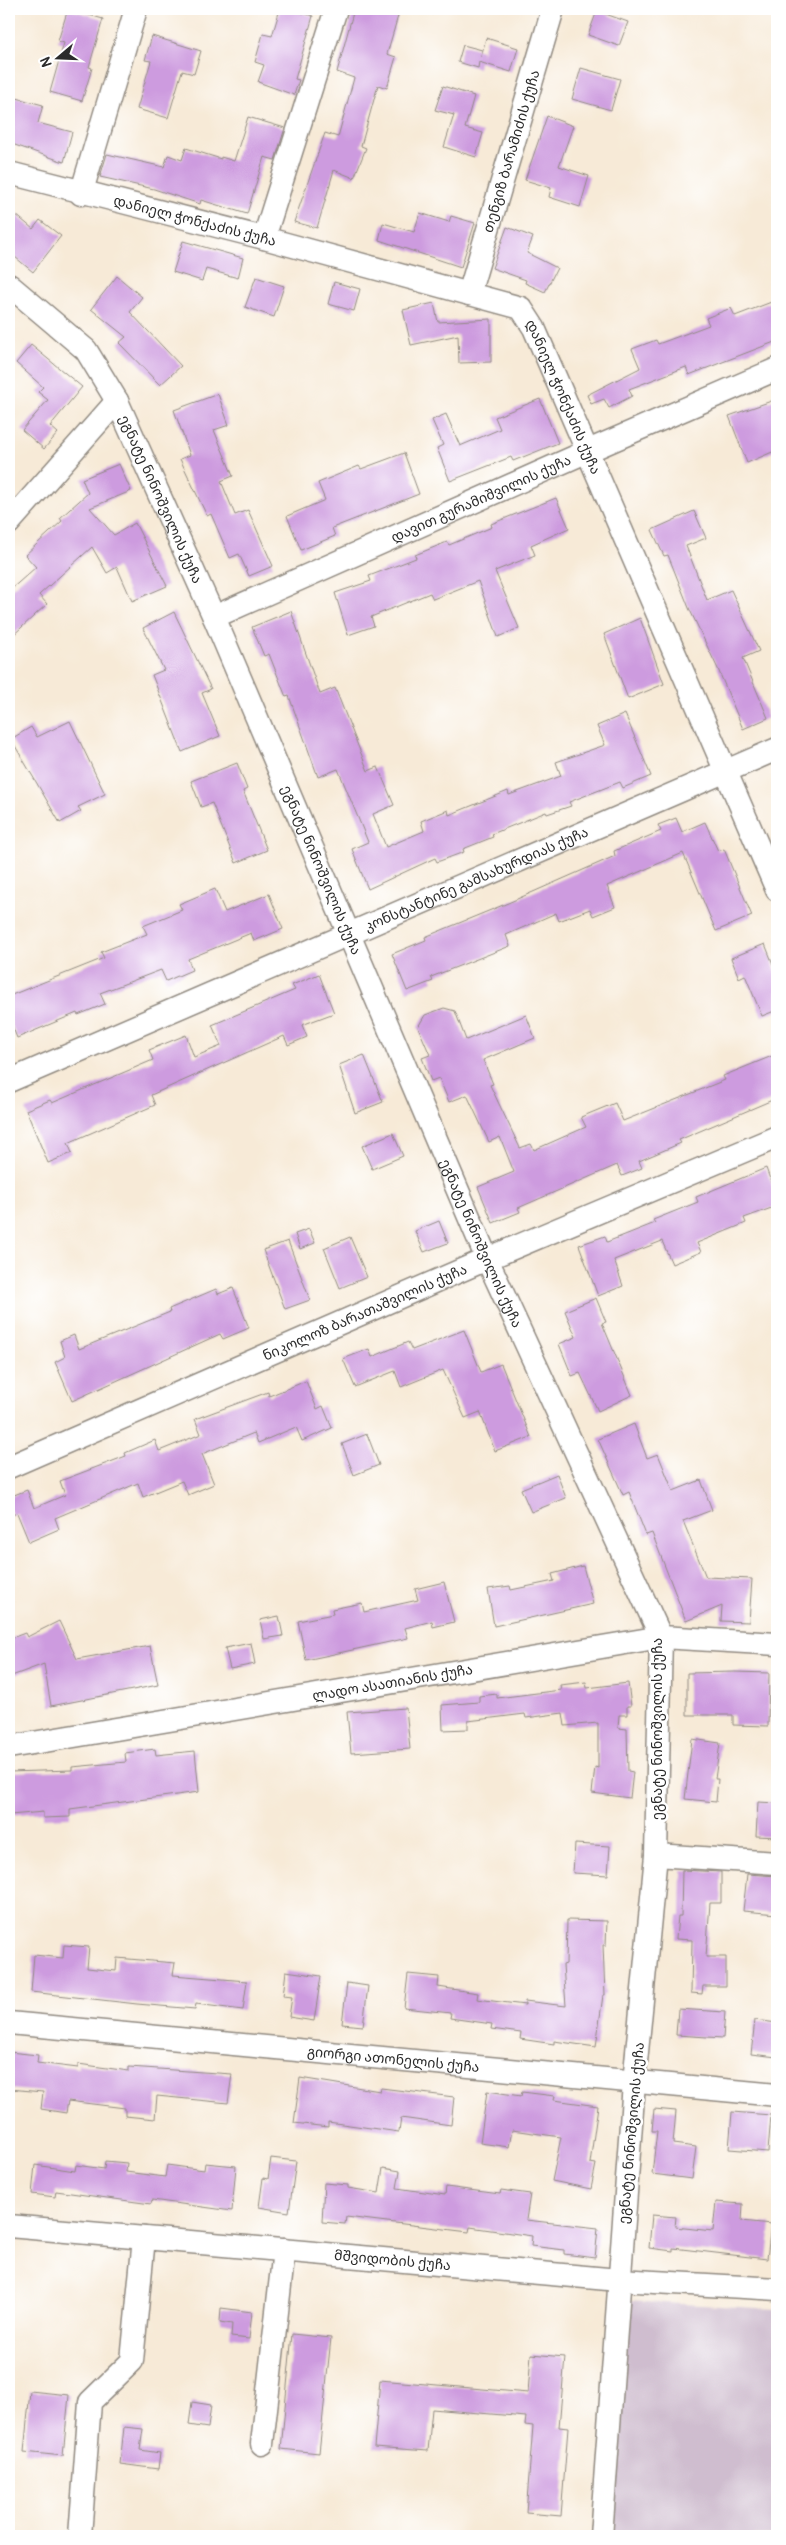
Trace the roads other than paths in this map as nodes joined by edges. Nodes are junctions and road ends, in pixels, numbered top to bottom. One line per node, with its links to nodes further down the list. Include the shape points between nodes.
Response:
1 (136, 9): 5 (street)
2 (336, 9): 6 (street)
3 (553, 9): 8 (street, თენგიზ ბარამიძის ქუჩა)
4 (9, 174): 5 (street, დანიელ ჭონქაძის ქუჩა)
5 (81, 194): 6 (street, დანიელ ჭონქაძის ქუჩა)
6 (264, 238): 8 (street, დანიელ ჭონქაძის ქუჩა)
7 (9, 285): 10 (street, ეგნატე ნინოშვილის ქუჩა, via 86,350)
8 (468, 294): 11 (street, დანიელ ჭონქაძის ქუჩა, via 521,308 534,328)
9 (777, 369): 11 (street, დავით გურამიშვილის ქუჩა)
10 (117, 401): 12 (street); 13 (street, ეგნატე ნინოშვილის ქუჩა)
11 (588, 451): 13 (street, დავით გურამიშვილის ქუჩა); 15 (street, დანიელ ჭონქაძის ქუჩა)
12 (9, 523)
13 (214, 617): 17 (street, ეგნატე ნინოშვილის ქუჩა)
14 (777, 749): 15 (street, კონსტანტინე გამსახურდიას ქუჩა)
15 (725, 772): 16 (street, დანიელ ჭონქაძის ქუჩა); 17 (street, კონსტანტინე გამსახურდიას ქუჩა)
16 (777, 890)
17 (349, 934): 18 (street, კონსტანტინე გამსახურდიას ქუჩა); 20 (street, ეგნატე ნინოშვილის ქუჩა)
18 (9, 1080)
19 (777, 1137): 20 (street, ნიკოლოზ ბარათაშვილის ქუჩა)
20 (487, 1260): 21 (street, ნიკოლოზ ბარათაშვილის ქუჩა); 22 (street, ეგნატე ნინოშვილის ქუჩა)
21 (9, 1466)
22 (661, 1637): 23 (street, ლადო ასათიანის ქუჩა); 24 (street, ლადო ასათიანის ქუჩა); 25 (street, ეგნატე ნინოშვილის ქუჩა)
23 (777, 1644)
24 (9, 1747)
25 (656, 1854): 26 (street); 28 (street, ეგნატე ნინოშვილის ქუჩა)
26 (777, 1863)
27 (9, 2023): 28 (street, გიორგი ათონელის ქუჩა)
28 (634, 2083): 29 (street, გიორგი ათონელის ქუჩა); 33 (street, ეგნატე ნინოშვილის ქუჩა)
29 (777, 2095)
30 (9, 2226): 31 (street, მშვიდობის ქუჩა)
31 (144, 2238): 32 (street, მშვიდობის ქუჩა); 36 (street, via 132,2361 90,2402)
32 (284, 2250): 33 (street, მშვიდობის ქუჩა); 35 (street)
33 (620, 2280): 34 (street, მშვიდობის ქუჩა); 37 (street, ეგნატე ნინოშვილის ქუჩა)
34 (777, 2289)
35 (262, 2444)
36 (80, 2536)
37 (601, 2536)

